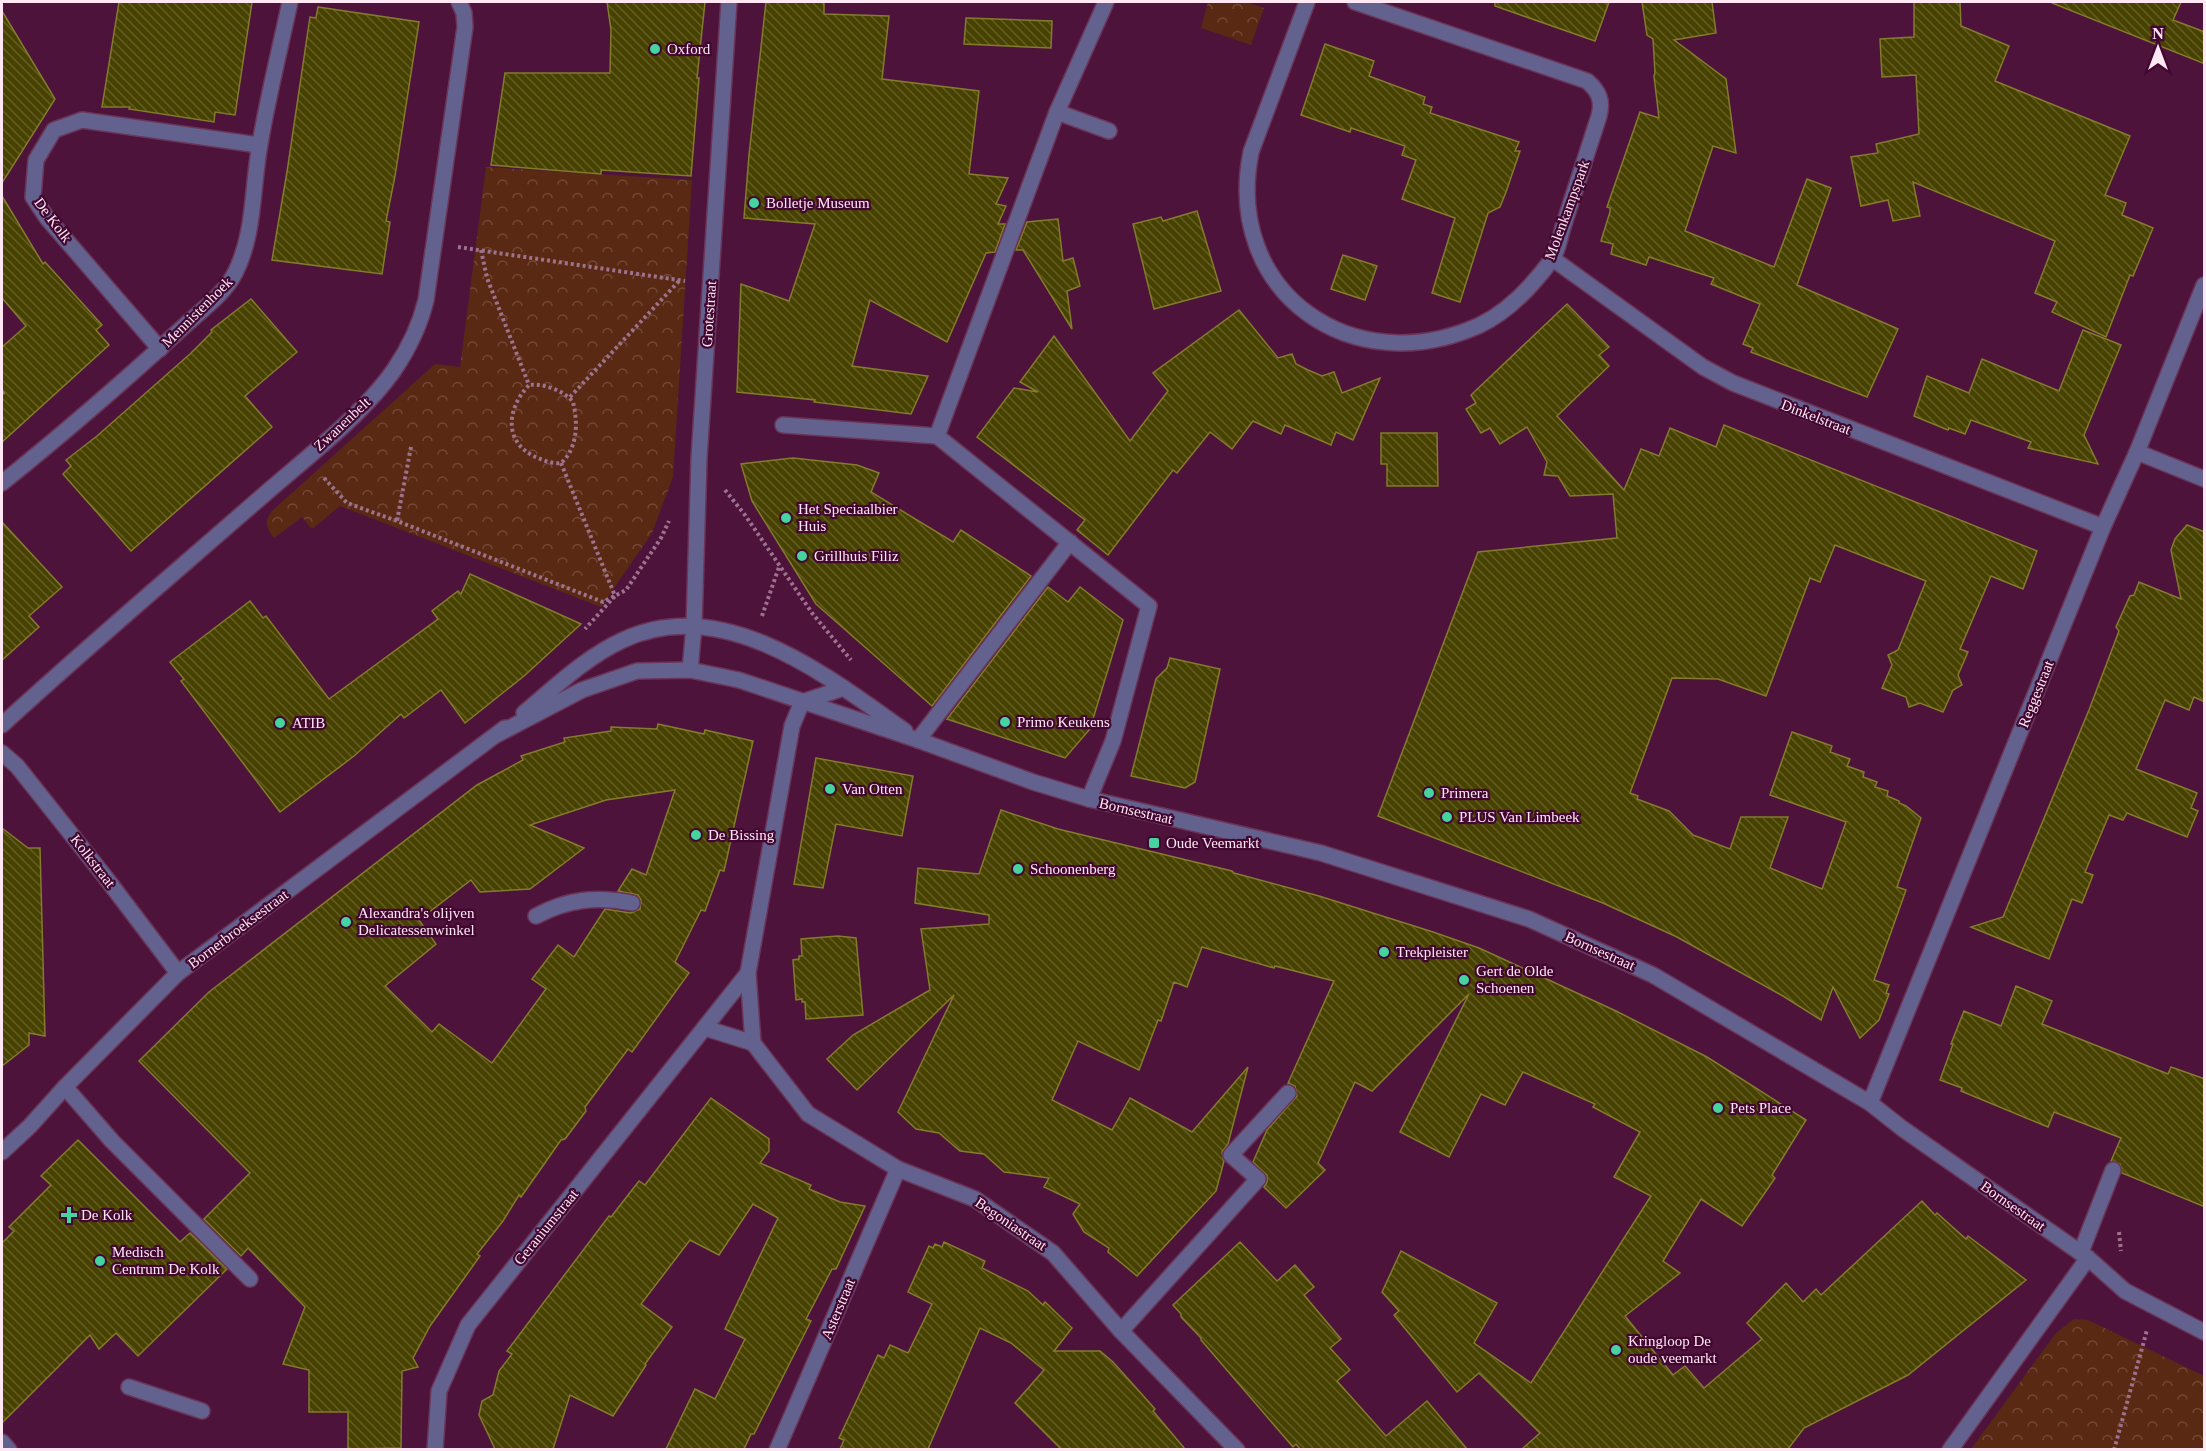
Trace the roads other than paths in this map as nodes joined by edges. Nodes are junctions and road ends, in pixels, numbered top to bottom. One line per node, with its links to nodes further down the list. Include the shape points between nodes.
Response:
1 (290, 2): 9 (street, Mennistenhoek)
2 (459, 2): 24 (street, Zwanenbelt, via 465,27 434,244 421,320 402,358 380,388 306,458)
3 (729, 2): 20 (street, Grotestraat, via 699,458)
4 (1106, 2): 7 (street)
5 (1307, 2): 10 (street, Molenkampspark, via 1246,175 1246,201 1258,252 1289,298 1331,328 1359,338 1392,344 1424,342 1482,324 1531,285)
6 (1355, 2): 10 (street, Molenkampspark, via 1587,81 1595,88 1601,107 1599,116)
7 (1057, 112): 8 (street); 14 (street)
8 (1109, 131)
9 (259, 146): 12 (street, Mennistenhoek, via 248,237 234,276); 12 (street, De Kolk, via 82,120 54,130 36,160 33,197)
10 (1553, 259): 18 (street, Dinkelstraat, via 1704,367 1733,383)
11 (2205, 285): 15 (street, Reggestraat)
12 (160, 348): 17 (street, Mennistenhoek)
13 (783, 425): 14 (street)
14 (937, 436): 19 (street)
15 (2138, 452): 16 (street); 18 (street, Reggestraat)
16 (2205, 479)
17 (2, 483)
18 (2103, 527): 37 (street, Reggestraat)
19 (1070, 542): 26 (street); 28 (street, via 1149,606 1113,741)
20 (694, 626): 21 (street, Grotestraat); 22 (street, Bornsestraat, via 754,638); 25 (street, Bornerbroeksestraat, via 660,629 624,640 577,668)
21 (690, 670): 23 (street, Bornsestraat, via 739,680); 25 (street, Bornerbroeksestraat, via 638,672 582,690)
22 (844, 688): 23 (street); 26 (street, Bornsestraat)
23 (802, 702): 26 (street, Bornsestraat); 32 (street, Geraniumstraat, via 792,726)
24 (2, 725)
25 (498, 734): 31 (street, Bornerbroeksestraat)
26 (918, 740): 28 (street, Bornsestraat)
27 (2, 753): 31 (street, Kolkstraat, via 17,766)
28 (1089, 799): 37 (street, Bornsestraat, via 1321,854 1529,919 1653,975)
29 (632, 903): 30 (street, via 585,899 554,906)
30 (536, 916)
31 (178, 973): 35 (street, Bornerbroeksestraat)
32 (748, 973): 33 (street, Geraniumstraat); 34 (street)
33 (705, 1028): 34 (street); 49 (street, Geraniumstraat, via 468,1325 439,1391)
34 (753, 1043): 39 (street, Begoniastraat, via 808,1114)
35 (65, 1087): 38 (street, Bornerbroeksestraat); 42 (street, via 112,1141)
36 (1288, 1093): 43 (street, via 1231,1155 1258,1179)
37 (1870, 1103): 41 (street, Bornsestraat)
38 (2, 1152)
39 (898, 1169): 43 (street, Begoniastraat, via 975,1199 1053,1253); 50 (street, Asterstraat)
40 (2114, 1170): 41 (street)
41 (2085, 1255): 44 (street, Bornsestraat, via 2125,1291); 52 (street)
42 (250, 1280)
43 (1121, 1331): 51 (street, Begoniastraat)
44 (2205, 1332)
45 (129, 1387): 46 (street)
46 (202, 1411)
47 (2, 1442): 48 (street)
48 (9, 1449)
49 (435, 1449)
50 (777, 1449)
51 (1237, 1449)
52 (1950, 1449)

